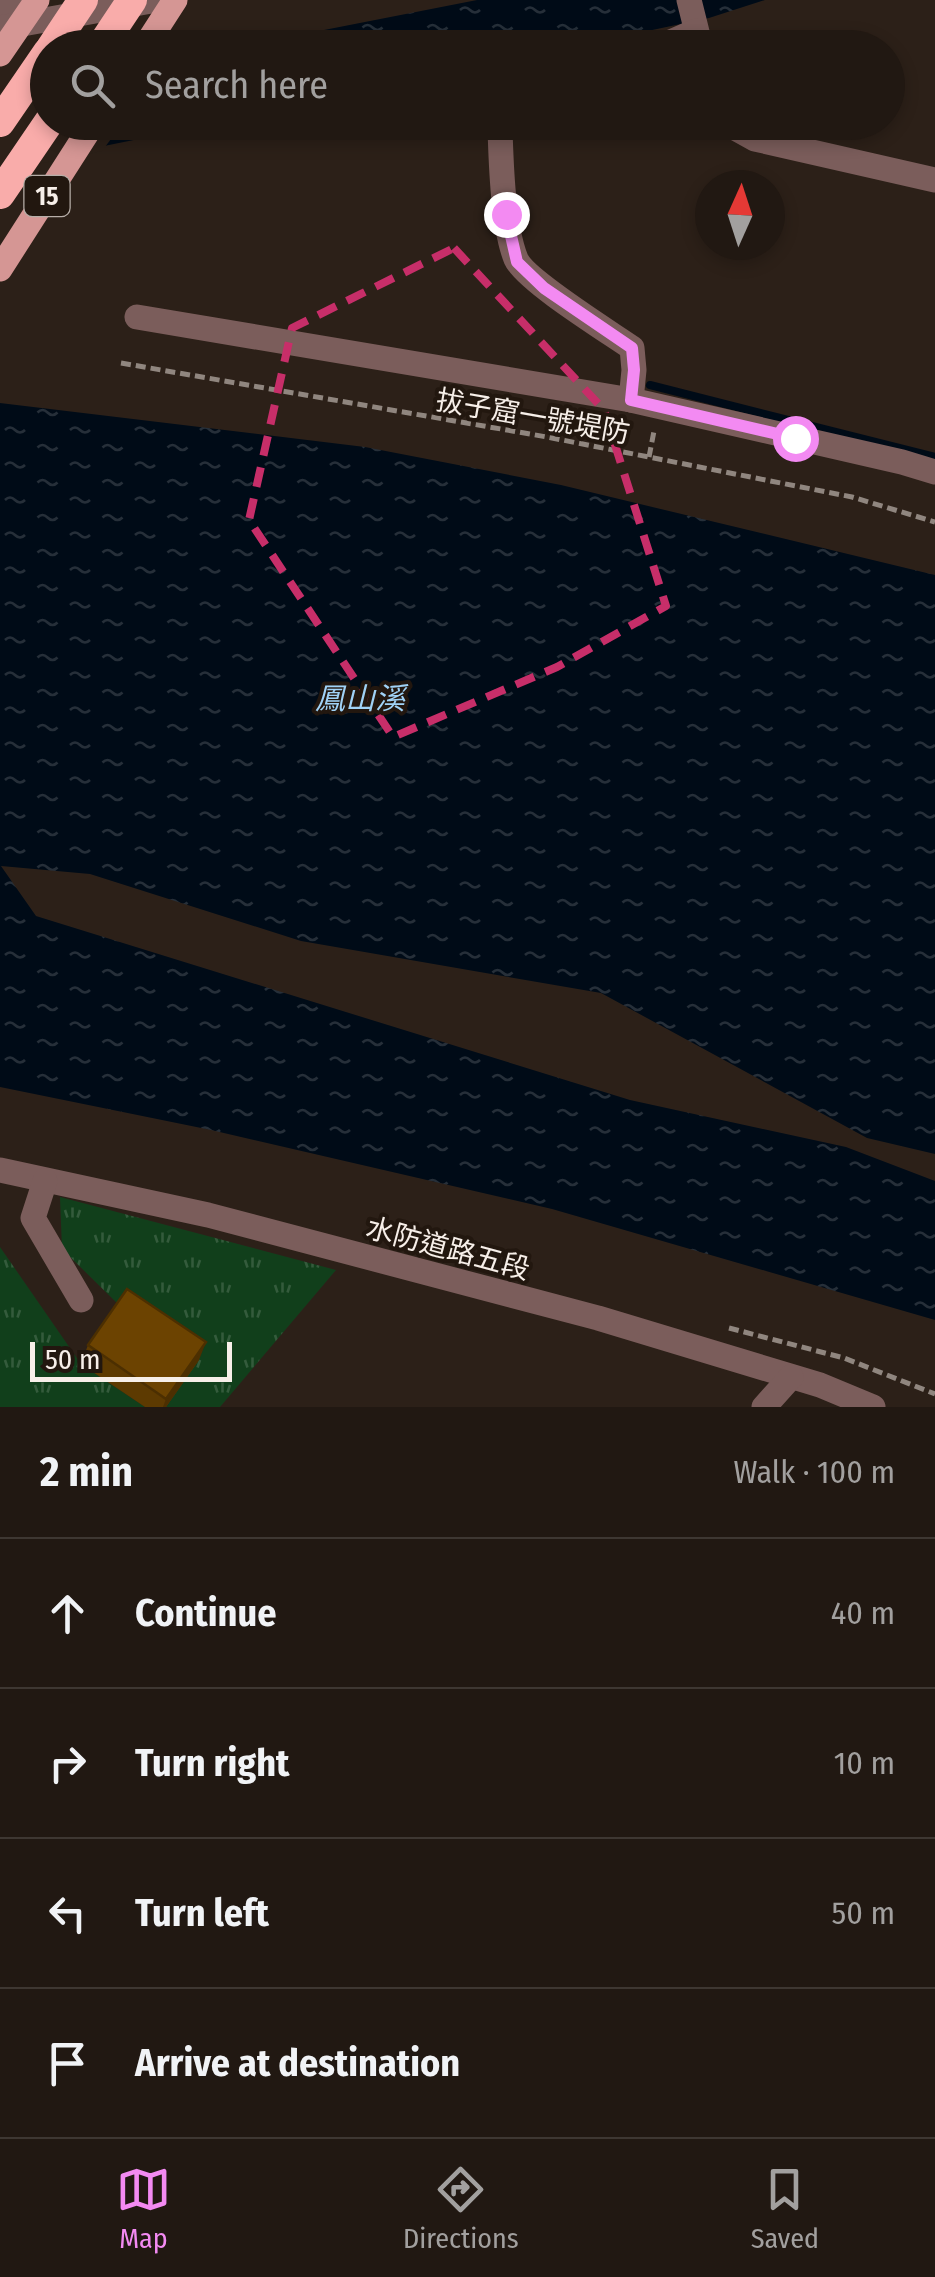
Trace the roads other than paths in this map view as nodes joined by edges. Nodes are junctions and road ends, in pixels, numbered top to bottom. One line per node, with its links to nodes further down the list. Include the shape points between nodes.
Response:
1 (13, 0): 8 (street)
2 (37, 0): 14 (main road, bridge)
3 (83, 0): 10 (highway, bridge)
4 (132, 0): 11 (highway, bridge)
5 (157, 0): 9 (street)
6 (175, 0): 12 (main road)
7 (690, 0): 13 (street)
8 (0, 19)
9 (0, 28)
10 (63, 30)
11 (112, 30)
12 (156, 30)
13 (697, 30)
14 (0, 54)
15 (30, 78): 16 (highway)
16 (0, 122)
17 (36, 140): 22 (highway)
18 (82, 140): 23 (main road, 15)
19 (500, 140): 25 (street, via 517,262 632,348)
20 (759, 140): 21 (street)
21 (935, 180)
22 (0, 194)
23 (0, 269)
24 (136, 317): 25 (street)
25 (631, 400): 26 (street)
26 (935, 472)
27 (0, 1170): 28 (street, 水防道路五段)
28 (45, 1181): 29 (street, via 33,1218); 30 (street, 水防道路五段, via 208,1215 598,1318)
29 (81, 1300)
30 (791, 1377): 31 (street); 32 (street, 水防道路五段)
31 (764, 1407)
32 (873, 1407)

